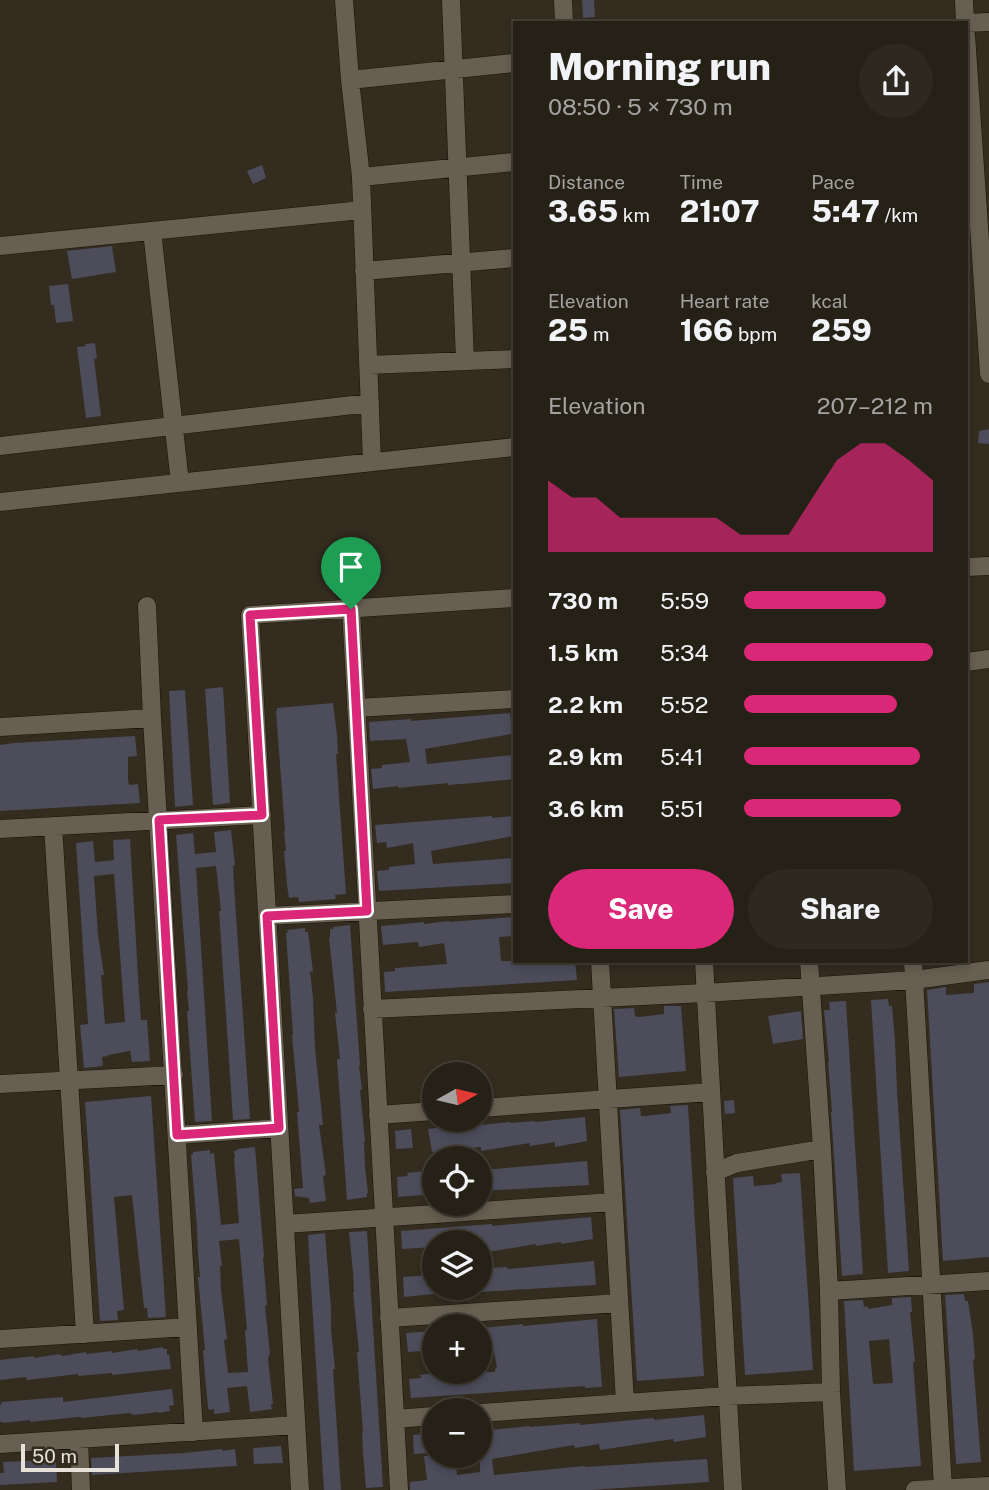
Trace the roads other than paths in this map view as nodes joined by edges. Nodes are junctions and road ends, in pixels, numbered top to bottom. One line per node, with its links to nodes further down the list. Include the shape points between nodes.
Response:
1 (344, 0): 12 (street)
2 (451, 0): 11 (street)
3 (563, 0): 5 (street)
4 (964, 0): 6 (street)
5 (564, 21)
6 (966, 21)
7 (989, 22): 8 (street)
8 (968, 23)
9 (968, 47): 13 (street)
10 (513, 64): 11 (street)
11 (454, 70): 12 (street); 15 (street)
12 (350, 80): 16 (street)
13 (980, 121): 18 (street)
14 (513, 162): 15 (street)
15 (457, 167): 16 (street); 22 (street)
16 (361, 177): 17 (street)
17 (362, 210): 19 (street); 23 (street)
18 (984, 217): 24 (street)
19 (152, 231): 20 (street); 30 (street)
20 (0, 246)
21 (513, 258): 22 (street)
22 (461, 262): 23 (street); 26 (street)
23 (364, 271): 27 (street)
24 (987, 318): 28 (street)
25 (513, 359): 26 (street)
26 (465, 361): 27 (street)
27 (368, 365): 29 (street)
28 (989, 374)
29 (370, 403): 30 (street); 33 (street)
30 (174, 426): 31 (street); 34 (street)
31 (0, 446)
32 (513, 447): 33 (street)
33 (372, 462): 34 (street)
34 (180, 483): 35 (street)
35 (0, 502)
36 (989, 566): 37 (street)
37 (968, 567)
38 (513, 598): 40 (street)
39 (147, 606): 45 (street)
40 (351, 609): 44 (street); 47 (street, via 250,615)
41 (989, 659): 42 (street)
42 (968, 662)
43 (513, 699): 44 (street)
44 (356, 708): 52 (street)
45 (152, 718): 46 (street); 48 (street)
46 (0, 727)
47 (262, 815): 48 (street); 53 (street)
48 (159, 820): 49 (street); 64 (street)
49 (53, 826): 50 (street); 65 (street)
50 (0, 829)
51 (513, 904): 52 (street)
52 (367, 911): 53 (street); 63 (street)
53 (267, 916): 72 (street)
54 (600, 963): 62 (street)
55 (704, 963): 61 (street)
56 (809, 963): 60 (street)
57 (913, 963): 59 (street)
58 (989, 970): 59 (street)
59 (914, 981): 60 (street); 80 (street)
60 (811, 987): 61 (street); 74 (street)
61 (705, 993): 62 (street); 67 (street)
62 (602, 997): 63 (street); 68 (street)
63 (372, 1009): 71 (street)
64 (174, 1075): 65 (street); 73 (street)
65 (69, 1080): 66 (street); 85 (street)
66 (0, 1084)
67 (711, 1092): 68 (street); 75 (street)
68 (607, 1098): 69 (street); 76 (street)
69 (492, 1107)
70 (422, 1112): 71 (street)
71 (378, 1115): 77 (street)
72 (279, 1128): 73 (street); 78 (street)
73 (177, 1135): 84 (street)
74 (822, 1149): 75 (street, via 737,1163); 81 (street)
75 (715, 1172): 88 (street)
76 (613, 1202): 77 (street); 82 (street)
77 (384, 1217): 78 (street); 83 (street)
78 (285, 1224): 93 (street)
79 (989, 1281): 80 (street)
80 (932, 1285): 81 (street); 98 (street)
81 (829, 1291): 87 (street)
82 (619, 1303): 83 (street); 89 (street)
83 (389, 1318): 92 (street)
84 (188, 1328): 85 (street); 94 (street)
85 (85, 1334): 86 (street)
86 (0, 1339)
87 (831, 1392): 88 (street); 103 (street)
88 (727, 1396): 89 (street); 102 (street)
89 (625, 1403): 90 (street)
90 (492, 1412)
91 (422, 1417): 92 (street)
92 (395, 1419): 101 (street)
93 (296, 1426): 94 (street); 100 (street)
94 (194, 1432): 95 (street)
95 (79, 1439): 96 (street); 99 (street)
96 (0, 1444)
97 (989, 1486): 98 (street)
98 (943, 1488): 104 (street)
99 (81, 1490)
100 (300, 1490)
101 (399, 1490)
102 (733, 1490)
103 (837, 1490)
104 (915, 1490)

